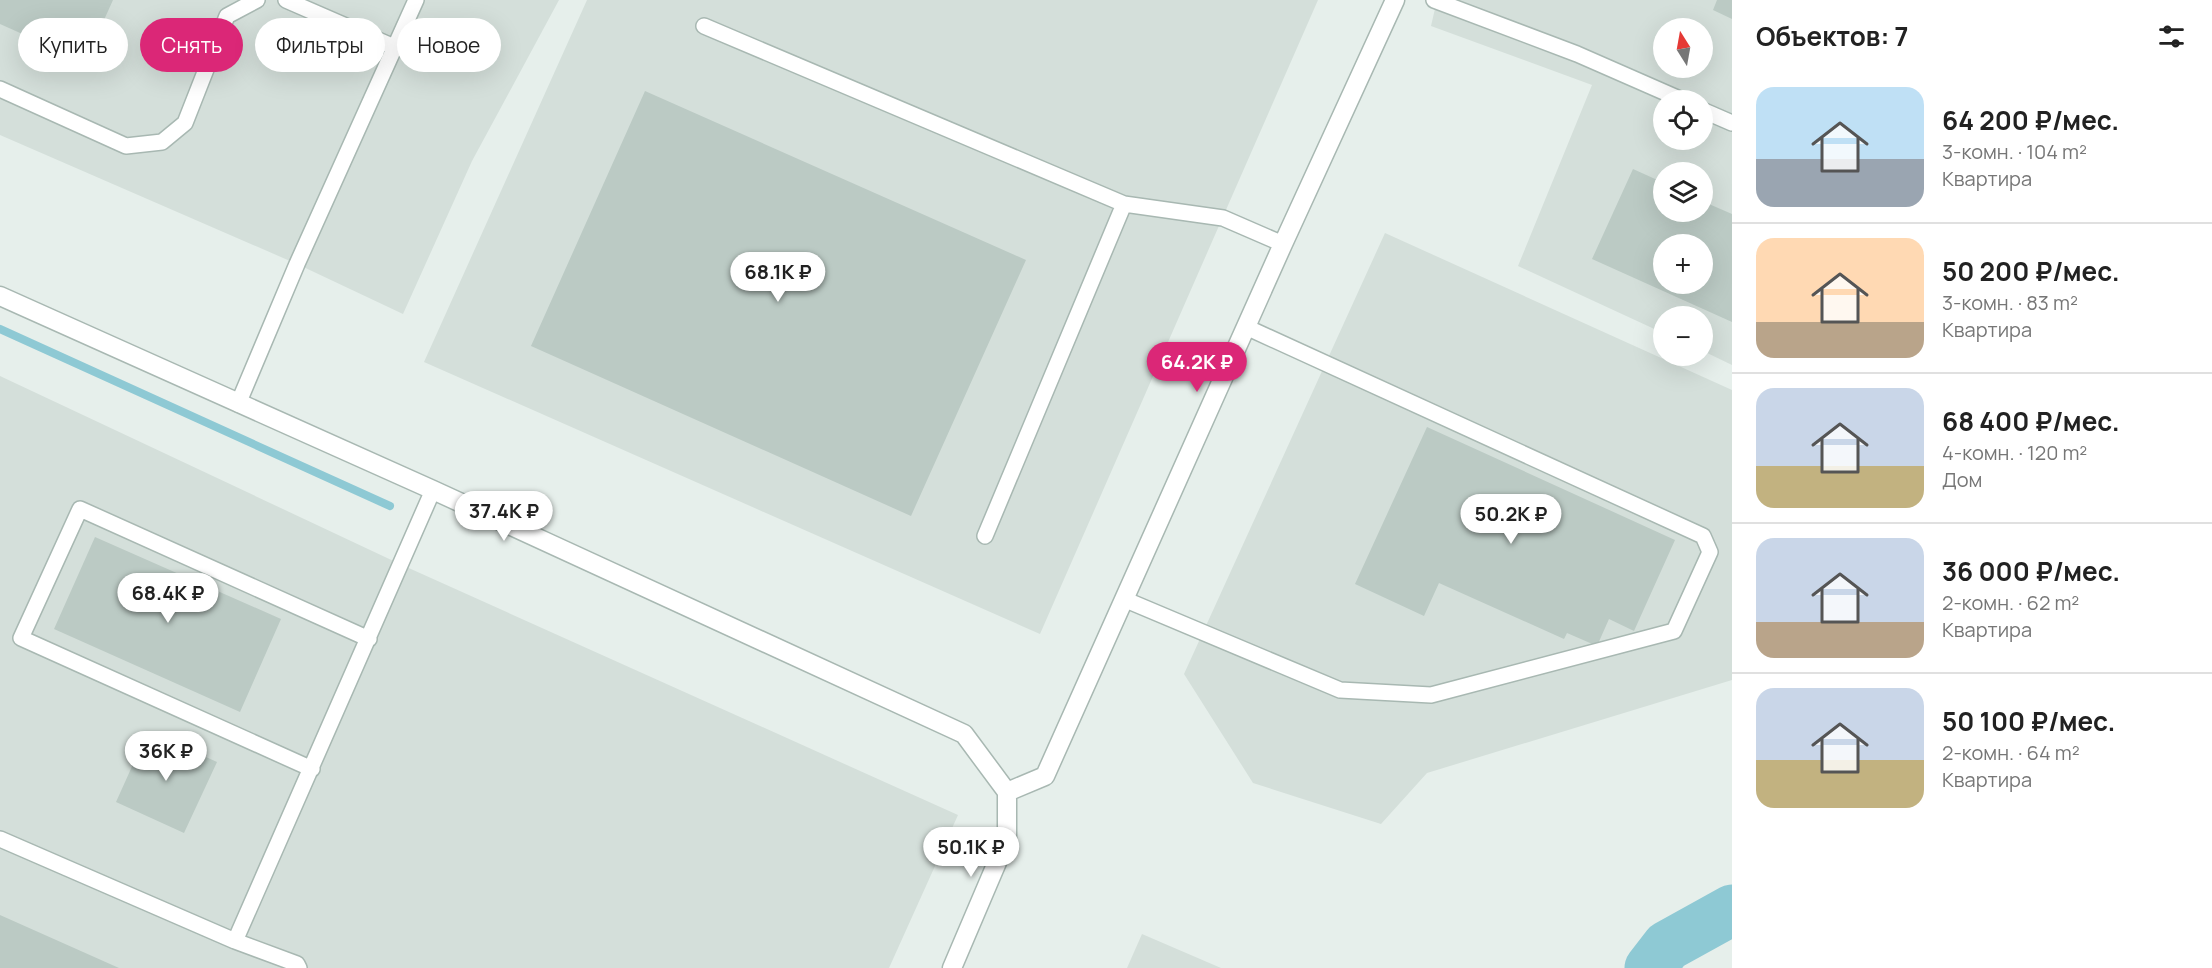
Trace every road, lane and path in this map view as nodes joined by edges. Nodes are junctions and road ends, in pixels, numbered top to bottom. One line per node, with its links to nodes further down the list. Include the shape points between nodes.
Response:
1 (257, 0): 8 (lane, via 227,16 185,123 162,142 126,146)
2 (286, 0): 7 (lane)
3 (416, 0): 7 (lane)
4 (1395, 0): 13 (street)
5 (1434, 0): 9 (lane)
6 (704, 26): 12 (lane)
7 (394, 48): 16 (lane)
8 (0, 88)
9 (1659, 90)
10 (1713, 115): 11 (lane)
11 (1732, 123)
12 (1124, 204): 13 (lane, via 1223,218); 18 (lane)
13 (1283, 244): 15 (street)
14 (0, 296): 16 (street)
15 (1246, 327): 19 (street); 19 (lane, via 1703,536 1710,552 1674,631 1431,695 1340,690)
16 (238, 404): 17 (street)
17 (433, 490): 20 (lane); 22 (street, via 964,734)
18 (985, 536)
19 (1126, 600): 22 (street, via 1045,776)
20 (369, 639): 21 (lane); 21 (lane, via 80,509 21,638)
21 (312, 769): 24 (lane)
22 (1007, 792): 26 (street, via 1007,839)
23 (0, 839): 24 (lane)
24 (235, 941): 25 (lane)
25 (299, 968)
26 (952, 968)

